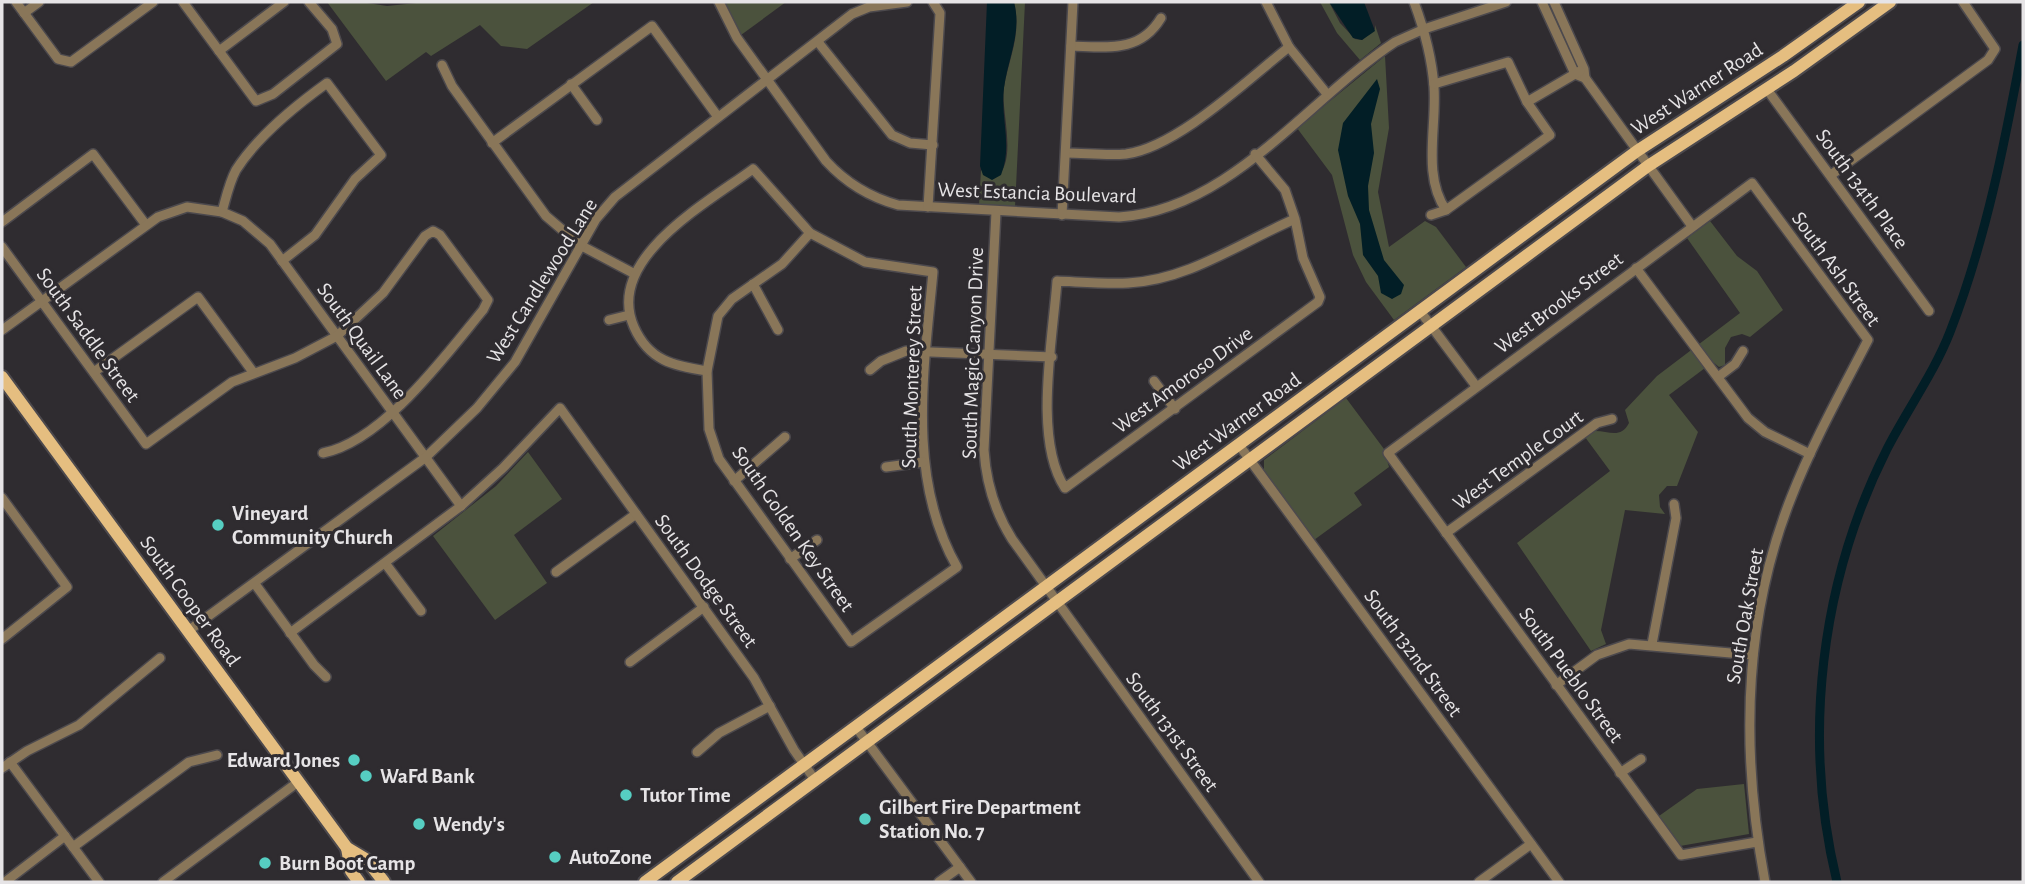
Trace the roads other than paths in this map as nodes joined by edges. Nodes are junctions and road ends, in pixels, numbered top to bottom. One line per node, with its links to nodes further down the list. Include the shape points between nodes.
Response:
1 (16, 2): 19 (street)
2 (39, 2): 19 (street)
3 (153, 2): 19 (street, via 71,62 58,59)
4 (183, 2): 27 (street)
5 (284, 2): 27 (street)
6 (309, 2): 27 (street, via 332,29 337,44 261,101 256,101)
7 (719, 2): 30 (street, West Estancia Boulevard)
8 (907, 2): 23 (street, West Candlewood Lane, via 852,14)
9 (1073, 2): 25 (street)
10 (1266, 2): 26 (street)
11 (1413, 2): 22 (street)
12 (1506, 2): 22 (street, West Estancia Boulevard)
13 (1542, 2): 29 (street)
14 (1554, 2): 29 (street)
15 (1858, 2): 21 (main road, West Warner Road)
16 (1890, 2): 24 (main road, West Warner Road)
17 (1963, 2): 44 (street, via 1995,49 1988,60)
18 (935, 3): 39 (street, via 940,13)
19 (24, 13)
20 (1161, 18): 25 (street, via 1152,33 1136,42 1114,47)
21 (1824, 27): 24 (main road); 40 (main road, West Warner Road)
22 (1424, 29): 32 (street); 34 (street, West Estancia Boulevard, via 1377,54)
23 (818, 41): 30 (street, West Candlewood Lane); 39 (street, via 892,135 910,143)
24 (1835, 42): 33 (main road, West Warner Road)
25 (1071, 46): 41 (street)
26 (1289, 47): 34 (street); 41 (street, via 1174,137 1126,154)
27 (219, 51)
28 (442, 65): 38 (street)
29 (1581, 74): 35 (street); 40 (street)
30 (767, 82): 36 (street, West Candlewood Lane); 46 (street, West Estancia Boulevard, via 844,179 875,199)
31 (571, 84): 36 (street, via 652,26); 37 (street); 38 (street)
32 (1434, 85): 35 (street, via 1508,62); 47 (street, via 1432,172)
33 (1766, 88): 43 (main road, West Warner Road); 44 (street, South 134th Place)
34 (1327, 94): 42 (street, West Estancia Boulevard)
35 (1527, 102): 47 (street, via 1550,135)
36 (718, 117): 57 (street, West Candlewood Lane, via 632,181 605,208)
37 (597, 120)
38 (492, 143): 57 (street, via 546,216)
39 (933, 145): 46 (street)
40 (1637, 151): 43 (street); 64 (main road, West Warner Road)
41 (1066, 153): 50 (street)
42 (1255, 155): 50 (street, West Estancia Boulevard, via 1209,190 1156,213); 52 (street, via 1284,190)
43 (1648, 166): 55 (street); 68 (main road, West Warner Road)
44 (1831, 175): 65 (street, South 134th Place)
45 (1752, 183): 55 (street, West Brooks Street); 91 (street, South Ash Street, via 1868,340)
46 (928, 207): 49 (street, West Estancia Boulevard)
47 (1446, 209): 51 (street)
48 (222, 212): 54 (street, via 187,207); 59 (street, South Quail Lane, via 259,232); 59 (street, via 241,164 284,118 327,83 381,155 355,178 315,235)
49 (996, 212): 50 (street, West Estancia Boulevard); 74 (street, South Magic Canyon Drive)
50 (1062, 215)
51 (1431, 215)
52 (1295, 219): 75 (street, via 1220,257 1162,276 1130,283 1058,281); 84 (street, West Amoroso Drive, via 1318,302)
53 (2, 222): 54 (street, via 93,154)
54 (146, 225): 63 (street)
55 (1692, 226): 60 (street, West Brooks Street)
56 (810, 233): 61 (street, South Monterey Street, via 753,169 680,223); 62 (street, South Golden Key Street, via 782,264); 72 (street, South Monterey Street, via 865,262 933,272)
57 (580, 246): 61 (street); 92 (street, West Candlewood Lane, via 515,362 477,408)
58 (2, 247): 63 (street, South Saddle Street)
59 (282, 261): 71 (street, South Quail Lane)
60 (1636, 268): 81 (street); 83 (street, West Brooks Street)
61 (633, 273): 66 (street, via 627,292)
62 (753, 284): 70 (street); 77 (street, South Golden Key Street, via 719,316)
63 (41, 301): 69 (street); 78 (street, South Saddle Street)
64 (1420, 311): 68 (street); 88 (main road, West Warner Road)
65 (1929, 312)
66 (629, 315): 67 (street); 77 (street, via 648,351 667,365)
67 (610, 320)
68 (1432, 326): 83 (street); 93 (main road, West Warner Road)
69 (2, 330)
70 (778, 330)
71 (337, 335): 79 (street, via 295,358); 85 (street, South Quail Lane); 85 (street, via 383,293 433,231 440,235 488,300 419,387)
72 (926, 350): 74 (street); 76 (street, via 906,351); 94 (street, South Monterey Street)
73 (1743, 351): 81 (street, via 1735,364)
74 (989, 355): 75 (street); 107 (street, South Magic Canyon Drive, via 985,450 989,489 1004,527)
75 (1052, 358): 84 (street, West Amoroso Drive, via 1048,443 1056,475 1065,488)
76 (870, 370)
77 (707, 371): 96 (street, South Golden Key Street, via 709,429 719,459)
78 (94, 372): 79 (street, South Saddle Street, via 146,444); 79 (street, via 198,297)
79 (253, 372)
80 (2, 377): 111 (main road, South Cooper Road)
81 (1717, 377): 91 (street, via 1754,424)
82 (1154, 381): 84 (street)
83 (1476, 386): 90 (street, West Brooks Street)
84 (1175, 409)
85 (392, 412): 89 (street, via 344,449); 92 (street, South Quail Lane)
86 (1612, 419): 101 (street, West Temple Court, via 1597,423)
87 (785, 437): 96 (street)
88 (1239, 445): 93 (street, South 132nd Street); 107 (main road, West Warner Road)
89 (323, 453)
90 (1388, 453): 101 (street, South Pueblo Street)
91 (1810, 454): 116 (street, South Oak Street, via 1774,547)
92 (426, 457): 99 (street, South Quail Lane); 106 (street, West Candlewood Lane)
93 (1251, 459): 108 (main road, West Warner Road); 135 (street, South 132nd Street)
94 (923, 462): 95 (street); 114 (street, South Monterey Street, via 934,516 957,567)
95 (886, 467)
96 (734, 481): 103 (street, South Golden Key Street)
97 (2, 498): 113 (street, via 67,587)
98 (1674, 504): 115 (street)
99 (461, 506): 100 (street, South Dodge Street, via 560,408); 104 (street)
100 (636, 514): 105 (street); 109 (street, South Dodge Street)
101 (1446, 533): 120 (street, South Pueblo Street)
102 (817, 540): 103 (street)
103 (790, 559): 114 (street, South Golden Key Street)
104 (385, 563): 110 (street); 112 (street)
105 (556, 572)
106 (255, 584): 111 (street, West Candlewood Lane); 112 (street)
107 (1046, 588): 108 (street, South Magic Canyon Drive); 122 (main road, West Warner Road)
108 (1057, 603): 123 (main road, West Warner Road); 150 (street, South 131st Street)
109 (704, 607): 118 (street); 121 (street, South Dodge Street)
110 (421, 611)
111 (188, 631): 132 (main road, South Cooper Road)
112 (290, 633): 119 (street)
113 (2, 639)
114 (851, 642)
115 (1652, 644): 116 (street); 120 (street, via 1619,646 1597,655)
116 (1753, 655): 134 (street, South Oak Street, via 1748,740)
117 (160, 658): 127 (street, via 79,725)
118 (630, 662)
119 (326, 677)
120 (1556, 685): 130 (street, South Pueblo Street)
121 (770, 706): 124 (street, via 719,733); 128 (street, South Dodge Street)
122 (856, 727): 123 (street); 128 (main road, West Warner Road)
123 (867, 742): 131 (main road, West Warner Road); 140 (street)
124 (697, 752)
125 (217, 755): 136 (street, via 189,762)
126 (1641, 759): 130 (street)
127 (10, 762): 129 (street); 133 (street)
128 (805, 765): 131 (street, South Dodge Street); 138 (main road, West Warner Road)
129 (2, 768)
130 (1620, 773): 134 (street, South Pueblo Street, via 1681,855)
131 (815, 780): 139 (main road, West Warner Road)
132 (298, 782): 137 (main road, South Cooper Road); 143 (street)
133 (65, 836): 136 (street); 141 (street)
134 (1757, 842): 153 (street, South Oak Street)
135 (1531, 844): 151 (street); 152 (street, South 132nd Street)
136 (73, 847): 142 (street)
137 (347, 848): 144 (main road, South Cooper Road, via 351,871); 145 (main road, South Cooper Road, via 367,860)
138 (683, 854): 139 (main road); 146 (main road, West Warner Road)
139 (697, 867): 147 (main road, West Warner Road)
140 (960, 867): 148 (street); 149 (street)
141 (5, 882)
142 (99, 882)
143 (163, 882)
144 (359, 882)
145 (384, 882)
146 (645, 882)
147 (677, 882)
148 (939, 882)
149 (971, 882)
150 (1259, 882)
151 (1479, 882)
152 (1559, 882)
153 (1765, 882)

